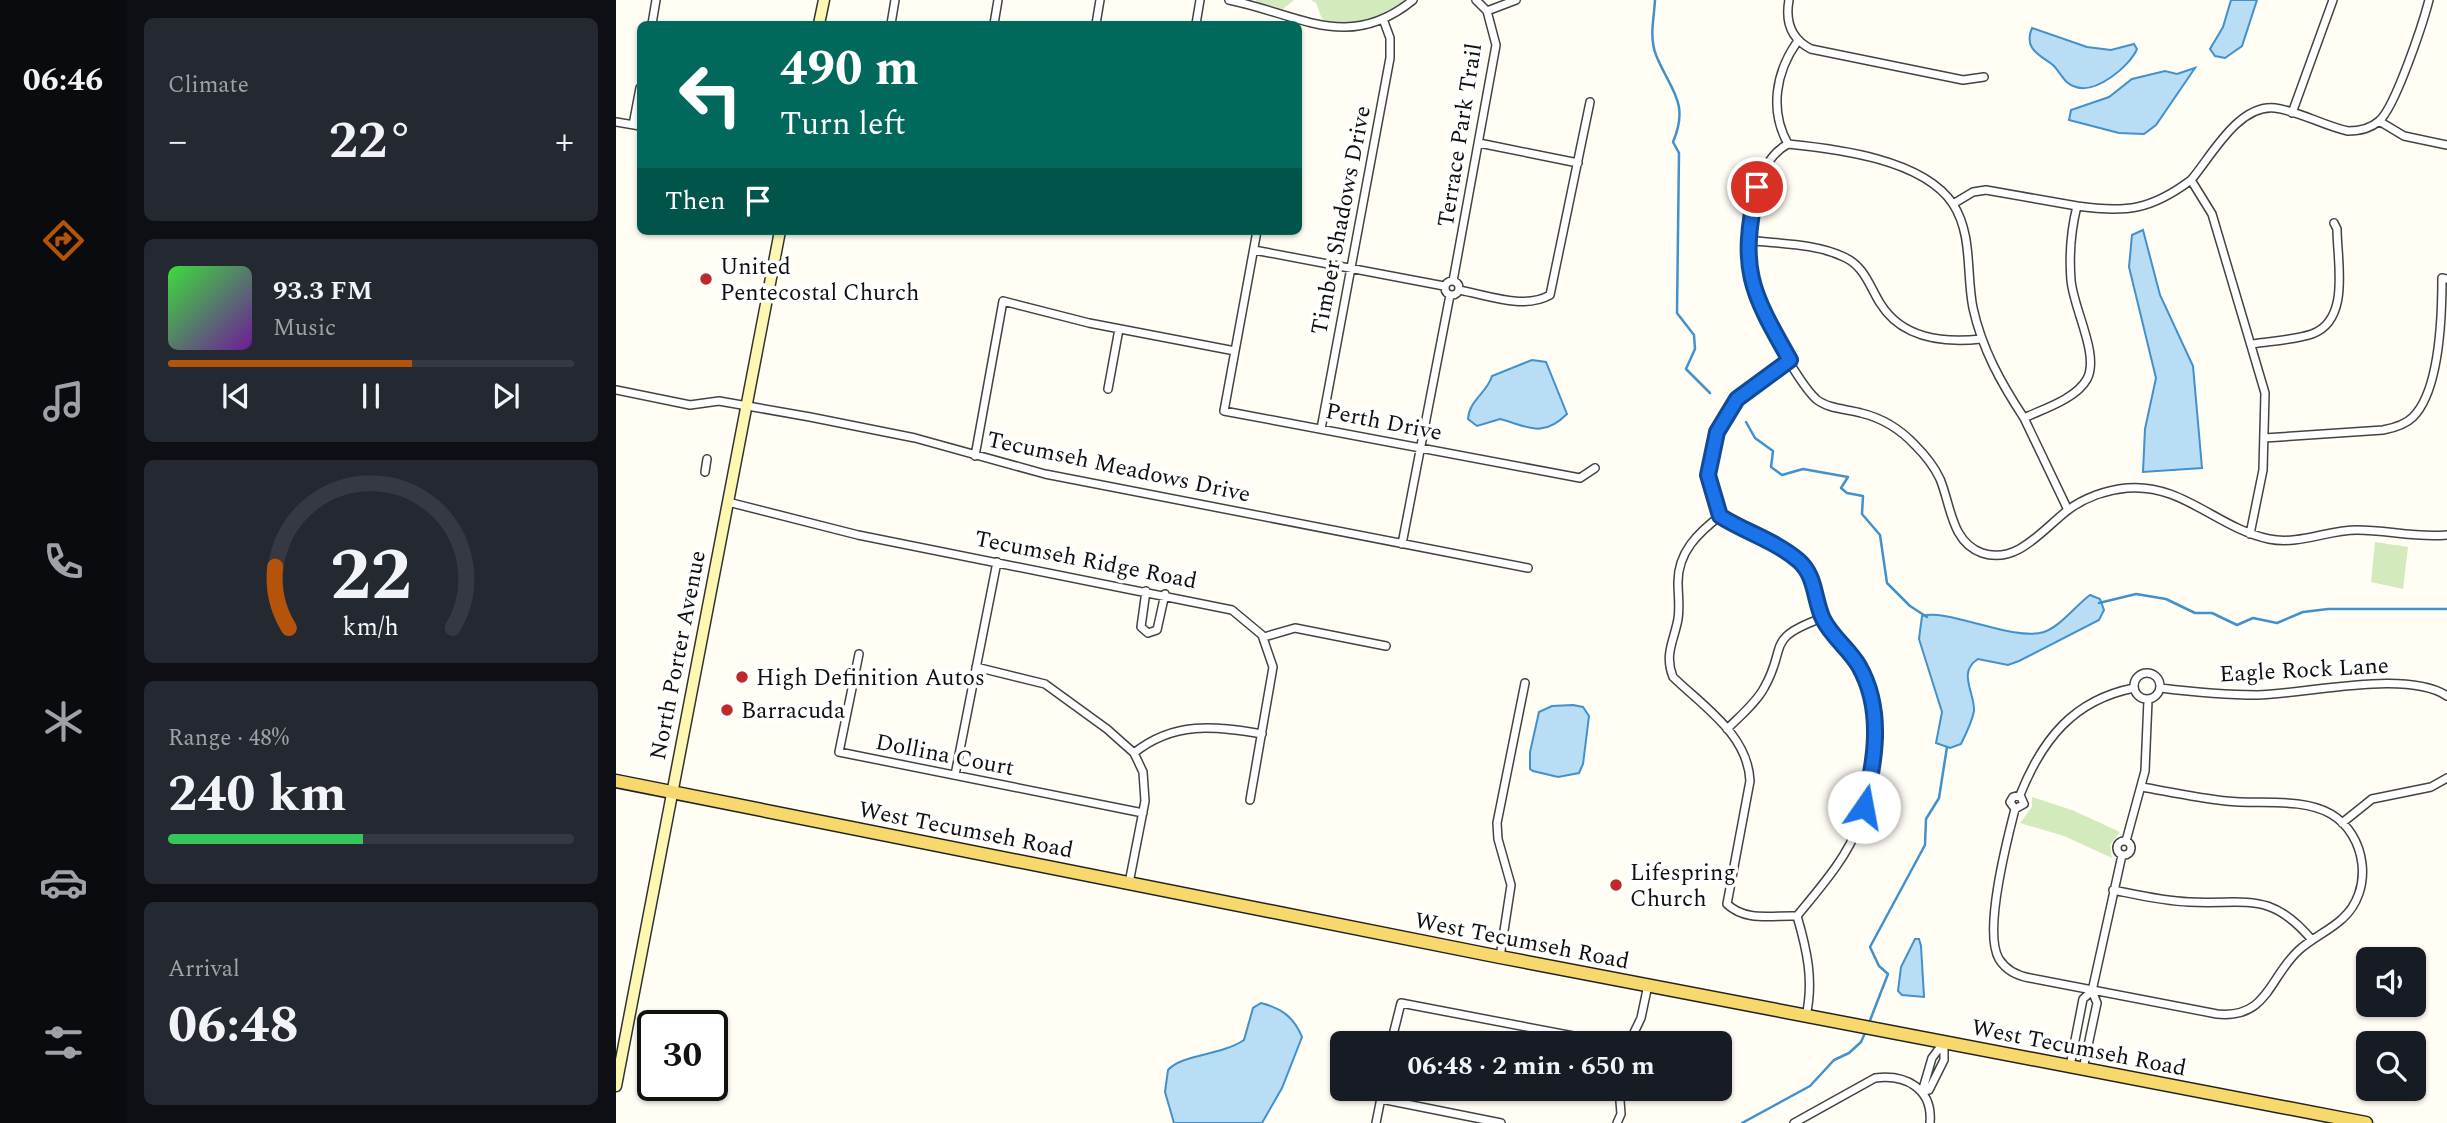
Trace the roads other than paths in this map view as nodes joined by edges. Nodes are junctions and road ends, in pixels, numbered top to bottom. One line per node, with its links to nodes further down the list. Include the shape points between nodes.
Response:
1 (656, 0): 17 (street)
2 (824, 0): 18 (main road)
3 (895, 0): 19 (street)
4 (998, 0): 20 (street)
5 (1100, 0): 21 (street)
6 (1200, 0): 22 (street)
7 (1229, 0): 23 (street)
8 (1413, 0): 16 (street)
9 (1476, 0): 15 (street, Terrace Park Trail)
10 (1517, 0): 15 (street)
11 (1789, 0): 26 (street, via 1787,12)
12 (2333, 0): 29 (street)
13 (2429, 0): 30 (street, via 2399,84)
14 (1301, 9): 24 (street)
15 (1487, 11): 33 (street, Terrace Park Trail, via 1496,45)
16 (1383, 19): 25 (street, via 1343,29); 45 (street, Timber Shadows Drive, via 1390,38 1390,58)
17 (655, 21)
18 (820, 21)
19 (892, 21)
20 (994, 21)
21 (1096, 21)
22 (1196, 21)
23 (1295, 21)
24 (1298, 21)
25 (1302, 23)
26 (1797, 42): 27 (street, via 1811,49 1963,80); 34 (street, via 1778,75 1779,117)
27 (1984, 77)
28 (1590, 102): 36 (street)
29 (2292, 113): 30 (street, via 2348,131); 37 (street, via 2266,108 2249,116 2237,124)
30 (2379, 121): 35 (street, via 2404,136)
31 (616, 122): 32 (street)
32 (637, 125)
33 (1479, 143): 36 (street); 47 (street, Terrace Park Trail)
34 (1788, 144): 38 (street, via 1902,167 1920,175); 43 (street, via 1778,149 1761,172)
35 (2447, 145)
36 (1577, 163): 49 (street, via 1550,295 1525,303)
37 (2191, 180): 39 (street, via 2165,199 2144,206); 53 (street, via 2212,214)
38 (1953, 204): 39 (street, via 1986,190); 52 (street, via 1966,239)
39 (2077, 206): 59 (street, via 2071,281 2091,363 2087,379 2074,392)
40 (2333, 223): 53 (street, via 2339,291 2331,318 2313,334)
41 (779, 235): 58 (main road, North Porter Avenue)
42 (1256, 235): 44 (street)
43 (1747, 240): 52 (street, via 1843,257 1858,266 1889,315 1904,327 1924,338 1950,342); 55 (street, via 1752,290)
44 (1254, 250): 45 (street); 54 (street)
45 (1350, 268): 48 (street); 60 (street, Timber Shadows Drive)
46 (2447, 279): 61 (street, via 2442,278 2442,315 2428,391 2413,417 2383,430)
47 (1453, 281): 48 (street); 49 (street)
48 (1444, 286): 50 (street)
49 (1459, 290): 50 (street)
50 (1450, 295): 62 (street)
51 (1119, 329): 54 (street); 56 (street); 63 (street, via 1003,301)
52 (1981, 339): 59 (street, via 2000,382)
53 (2252, 344): 61 (street, via 2265,393)
54 (1235, 351): 60 (street, Perth Drive, via 1224,411)
55 (1790, 360): 68 (street, via 1817,400 1894,426 1916,445 1940,478 1956,530 1968,546 1984,554 2011,553); 69 (street, via 1737,399 1717,432 1708,475)
56 (1108, 389)
57 (616, 390): 58 (street, Tecumseh Meadows Drive, via 690,405 719,401)
58 (746, 406): 63 (street, Tecumseh Meadows Drive, via 890,433); 67 (main road, North Porter Avenue)
59 (2024, 418): 68 (street)
60 (1321, 429): 62 (street, Perth Drive)
61 (2264, 438): 70 (street, via 2263,470)
62 (1420, 448): 65 (street, Perth Drive, via 1580,478); 72 (street)
63 (975, 456): 72 (street, Tecumseh Meadows Drive, via 1045,474)
64 (707, 459): 66 (street)
65 (1595, 468)
66 (705, 472)
67 (728, 502): 73 (street, Tecumseh Ridge Road, via 835,530); 94 (main road, North Porter Avenue)
68 (2068, 510): 70 (street, via 2113,490 2147,489 2180,496)
69 (1720, 516): 77 (street, via 1801,562 1816,590); 87 (street, via 1692,541 1681,560 1680,606 1668,664 1673,677)
70 (2250, 534): 71 (street, via 2289,541 2358,530 2396,536)
71 (2447, 535)
72 (1402, 544): 74 (street, Tecumseh Meadows Drive)
73 (997, 562): 75 (street, Tecumseh Ridge Road); 81 (street)
74 (1528, 568)
75 (1146, 591): 76 (street, Tecumseh Ridge Road); 76 (street, via 1141,627 1148,633 1157,630)
76 (1164, 594): 78 (street, Tecumseh Ridge Road, via 1232,610)
77 (1822, 618): 87 (street, via 1793,628 1777,647 1764,690); 100 (street, via 1868,687 1876,748 1859,826 1825,882)
78 (1264, 637): 79 (street, via 1295,628); 88 (street, via 1273,667)
79 (1387, 646)
80 (859, 654): 90 (street, Dollina Court, via 839,752)
81 (976, 667): 89 (street, via 1045,684); 90 (street)
82 (1525, 683): 102 (street, via 1497,823 1511,885)
83 (2134, 688): 84 (street, Eagle Rock Lane, via 2136,679 2147,673 2158,678); 86 (street); 104 (street, via 2101,697 2064,720 2040,750 2020,795 2024,804 2015,809 1997,895 1995,936 2000,959 2009,970)
84 (2161, 688): 85 (street, Eagle Rock Lane, via 2258,695 2388,683 2430,687); 86 (street)
85 (2447, 696)
86 (2148, 700): 93 (street)
87 (1727, 729): 100 (street, via 1743,747 1750,781 1727,904 1737,913 1758,917)
88 (1262, 734): 89 (street, via 1195,726 1159,737); 95 (street)
89 (1134, 753): 96 (street, via 1145,781)
90 (955, 775): 96 (street, Dollina Court)
91 (2447, 778): 97 (street, via 2431,787 2372,800)
92 (616, 780): 94 (main road, West Tecumseh Road)
93 (2142, 787): 97 (street, via 2229,802 2318,808); 99 (street, via 2126,841 2131,850 2122,855)
94 (672, 792): 98 (main road, West Tecumseh Road); 111 (main road, North Porter Avenue)
95 (1250, 800)
96 (1143, 813): 98 (street)
97 (2342, 823): 101 (street, via 2361,855 2360,888 2344,918)
98 (1129, 883): 102 (main road, West Tecumseh Road)
99 (2113, 890): 101 (street, via 2185,902 2266,904 2290,916); 104 (street)
100 (1797, 916): 105 (street, via 1809,954)
101 (2312, 940): 104 (street, via 2283,969 2262,1001 2232,1015)
102 (1500, 957): 103 (main road, West Tecumseh Road)
103 (1648, 985): 105 (main road, West Tecumseh Road); 108 (street)
104 (2092, 991): 110 (street, via 2096,1003); 110 (street, via 2083,999)
105 (1806, 1016): 109 (main road, West Tecumseh Road)
106 (1394, 1031): 107 (street, via 1401,1003)
107 (1547, 1031)
108 (1635, 1031)
109 (1944, 1042): 110 (main road, West Tecumseh Road); 112 (street, via 1932,1058); 112 (street, via 1939,1075 1929,1090)
110 (2077, 1067): 121 (main road, West Tecumseh Road)
111 (616, 1086)
112 (1922, 1092): 119 (street, via 1901,1077 1875,1079); 120 (street, via 1931,1112)
113 (1381, 1101): 116 (street)
114 (1391, 1101): 117 (street)
115 (1620, 1101): 118 (street)
116 (1376, 1123)
117 (1501, 1123)
118 (1617, 1123)
119 (1794, 1123)
120 (1930, 1123)
121 (2366, 1123)

